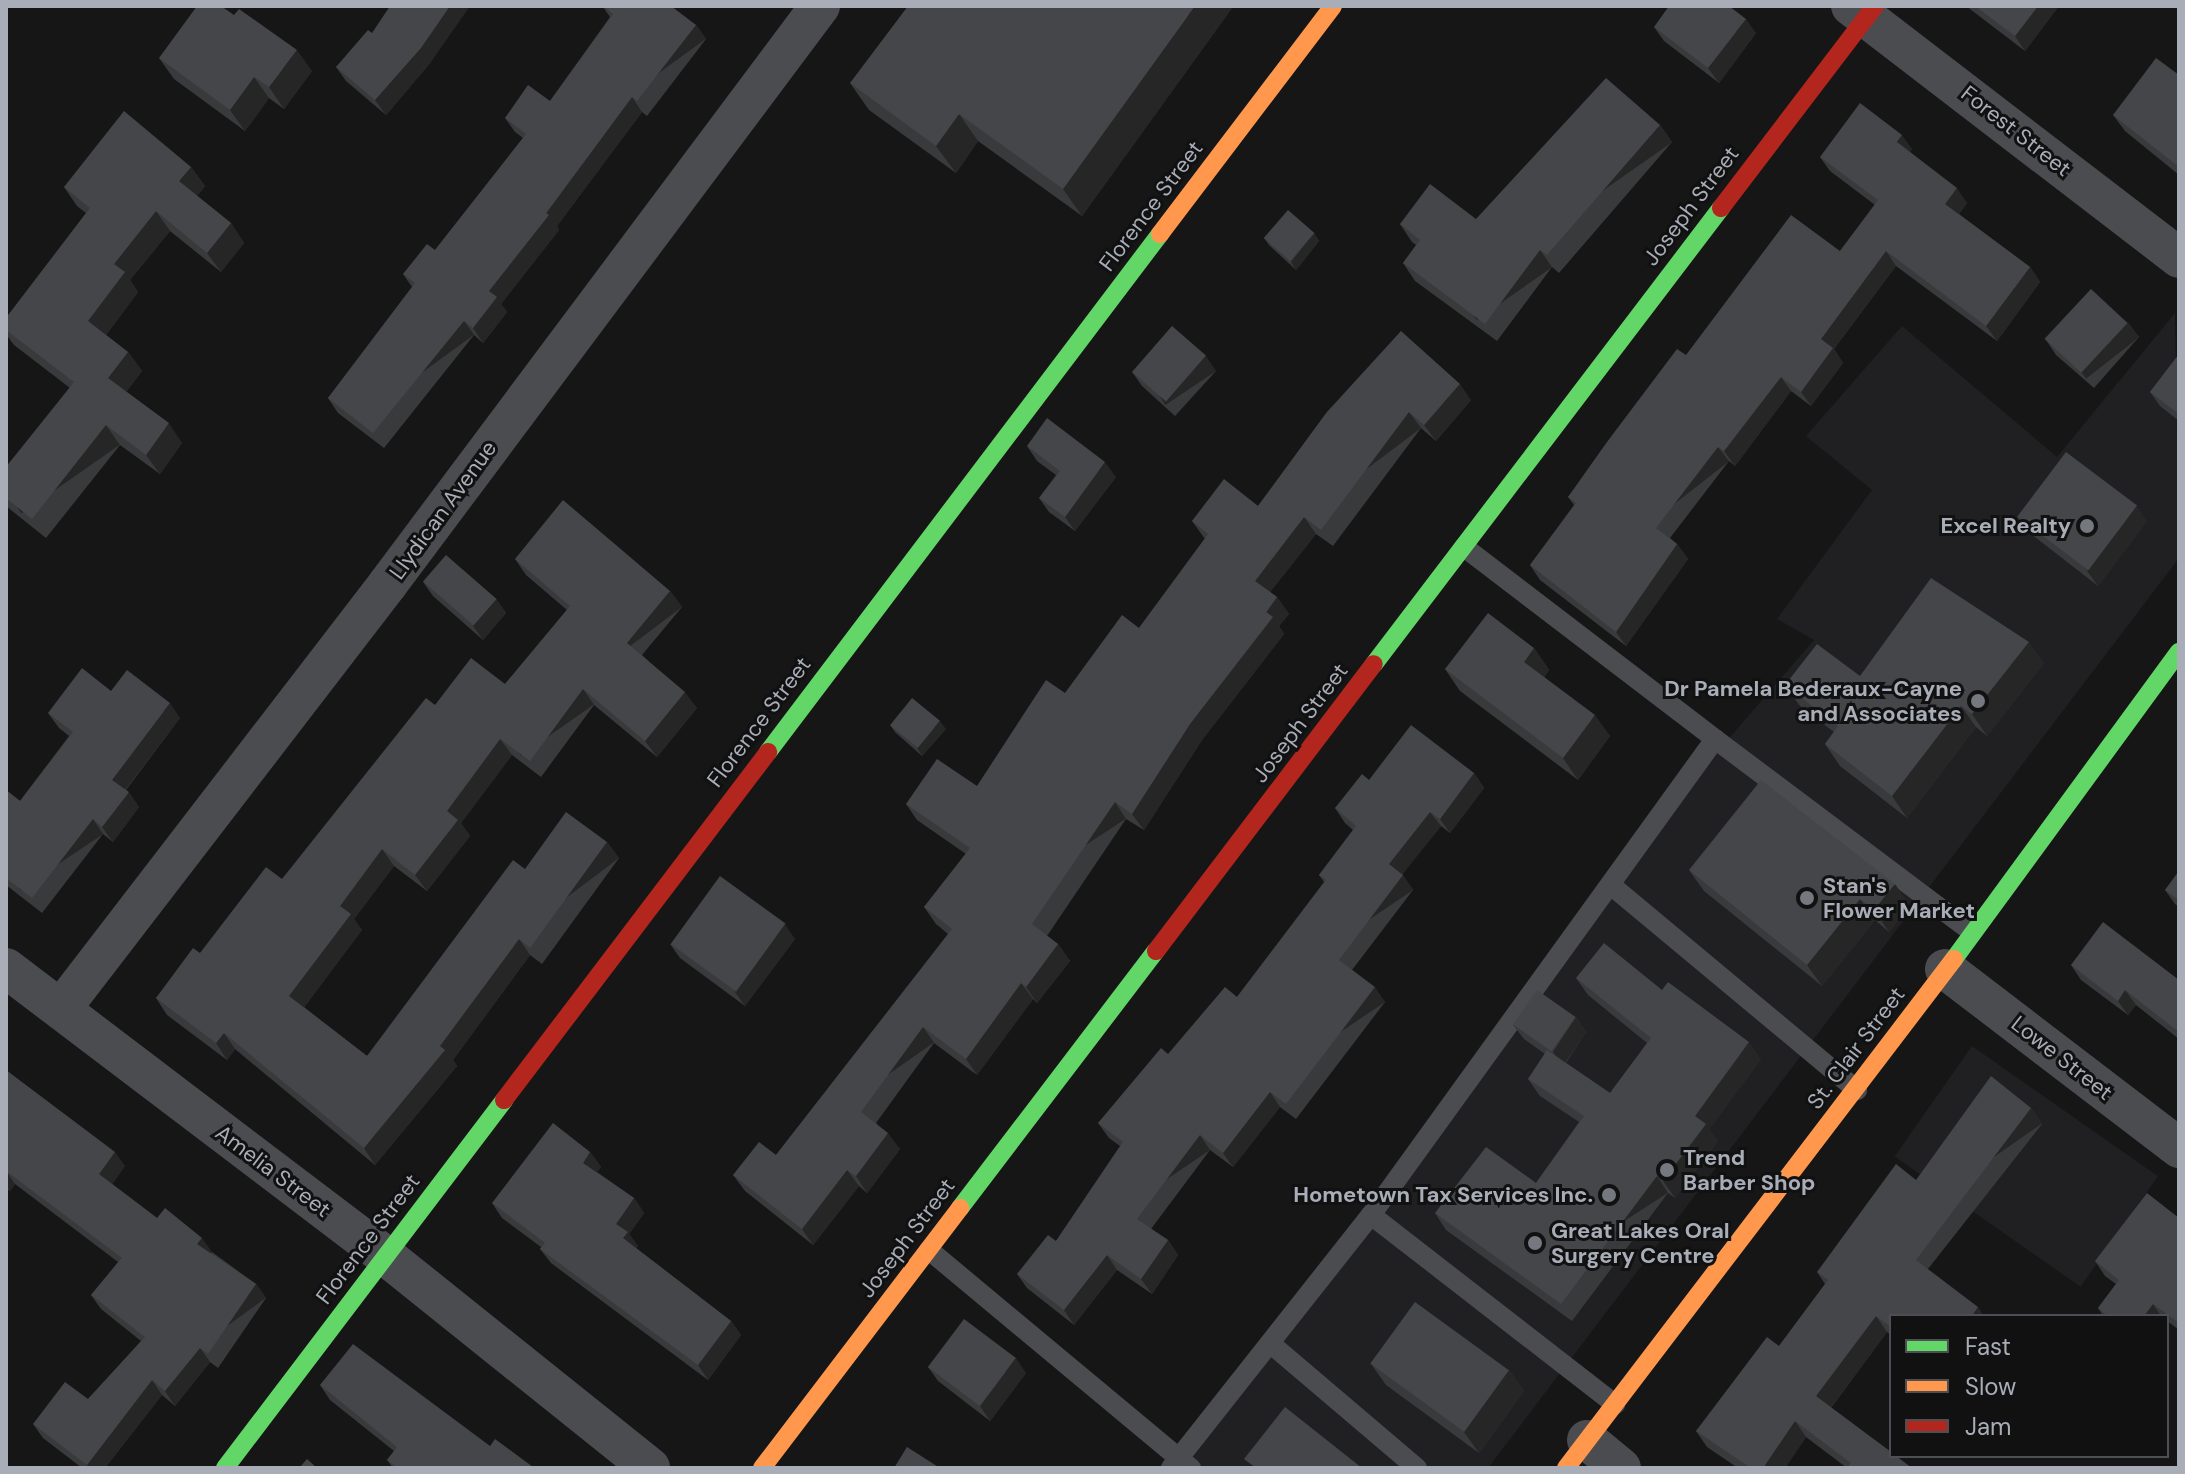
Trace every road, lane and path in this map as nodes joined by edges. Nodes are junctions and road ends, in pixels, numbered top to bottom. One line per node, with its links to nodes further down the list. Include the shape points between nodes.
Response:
1 (820, 6): 12 (street, Llydican Avenue, via 387,585)
2 (1333, 6): 17 (street, Florence Street)
3 (1864, 10): 4 (street, Forest Street); 5 (street, Joseph Street)
4 (2179, 258)
5 (1464, 547): 7 (lane); 16 (street, Joseph Street)
6 (2179, 652): 9 (street, St. Clair Street)
7 (1715, 739): 8 (lane); 9 (lane)
8 (1612, 886): 13 (lane); 15 (lane)
9 (1972, 932): 11 (street, St. Clair Street)
10 (6, 968): 12 (street, Amelia Street)
11 (1945, 969): 13 (street, St. Clair Street); 14 (street, Lowe Street)
12 (61, 1009): 17 (street, Amelia Street)
13 (1857, 1090): 19 (street, St. Clair Street, via 1745,1227)
14 (2179, 1148)
15 (1371, 1215): 18 (lane); 19 (lane)
16 (929, 1250): 21 (lane); 24 (street, Joseph Street)
17 (387, 1257): 22 (street, Florence Street); 23 (street, Amelia Street)
18 (1270, 1343): 21 (lane); 25 (lane)
19 (1615, 1404): 20 (street, St. Clair Street)
20 (1577, 1454): 26 (street)
21 (1180, 1465)
22 (225, 1468)
23 (650, 1468)
24 (762, 1468)
25 (1417, 1468)
26 (1621, 1468)

